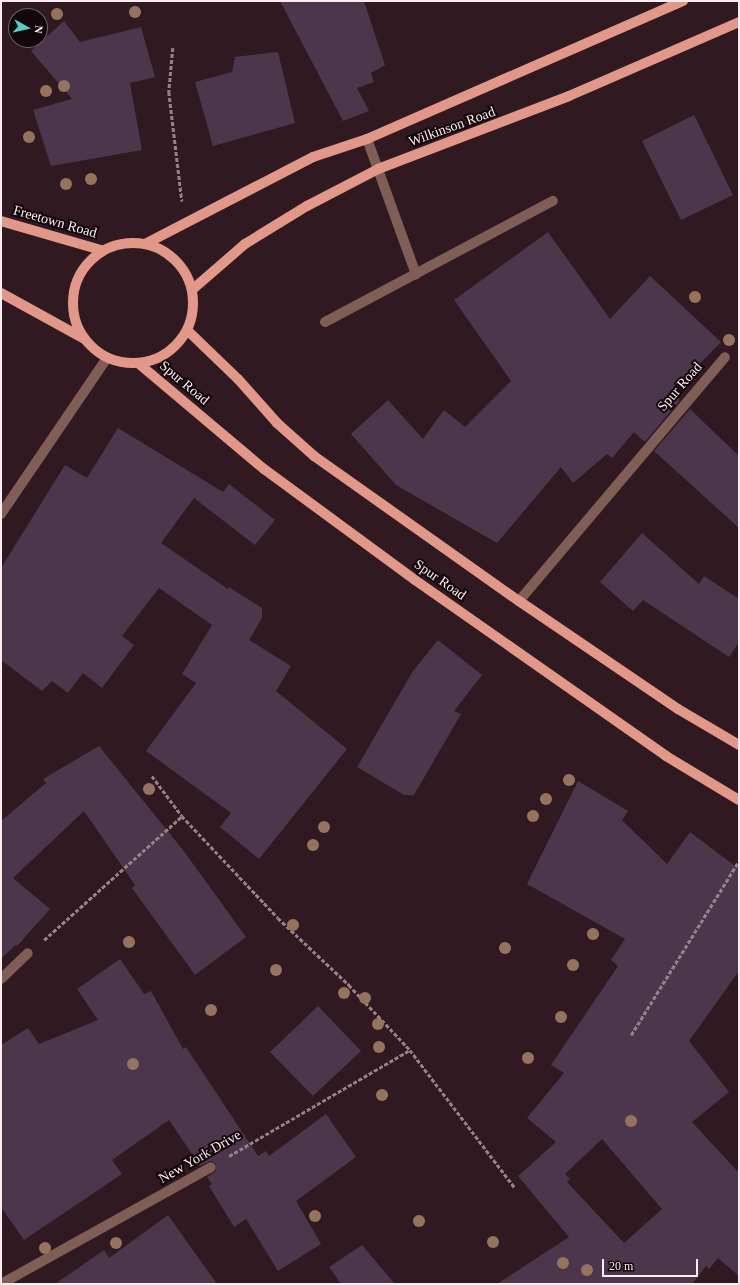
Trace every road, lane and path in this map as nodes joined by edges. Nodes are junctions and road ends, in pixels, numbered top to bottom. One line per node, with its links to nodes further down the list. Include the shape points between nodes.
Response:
1 (683, 1): 4 (main road, Wilkinson Road)
2 (739, 22): 5 (main road, Wilkinson Road, via 569,96)
3 (173, 48): 8 (path, via 169,92)
4 (367, 139): 5 (street); 8 (main road, Wilkinson Road, via 313,157)
5 (378, 169): 11 (street); 12 (main road, Wilkinson Road, via 307,206 246,244)
6 (553, 201): 11 (street)
7 (1, 221): 10 (main road, Freetown Road)
8 (184, 222): 9 (main road, Wilkinson Road)
9 (147, 243): 10 (main road, via 125,242); 12 (main road, via 166,251 180,264)
10 (101, 250): 16 (main road, via 83,267 73,290 73,315)
11 (416, 274): 14 (street)
12 (192, 289): 15 (main road, via 193,306)
13 (1, 293): 16 (main road)
14 (324, 322)
15 (187, 330): 19 (main road, via 179,342 160,357); 21 (main road, Spur Road, via 277,423 314,456)
16 (83, 338): 18 (main road, via 93,350)
17 (725, 357): 21 (street, Spur Road)
18 (107, 358): 19 (main road, via 122,363); 20 (street)
19 (138, 363): 24 (main road, Spur Road, via 264,469 403,571 666,756)
20 (1, 514)
21 (518, 601): 22 (main road, Spur Road, via 678,709)
22 (739, 745)
23 (152, 776): 25 (path)
24 (739, 800)
25 (182, 816): 27 (path); 30 (path, via 278,918 349,986)
26 (739, 861): 29 (path)
27 (28, 953): 28 (street)
28 (1, 978)
29 (631, 1035)
30 (410, 1050): 31 (path, New York Drive); 32 (path)
31 (211, 1167): 33 (street, New York Drive)
32 (515, 1188)
33 (1, 1284)

